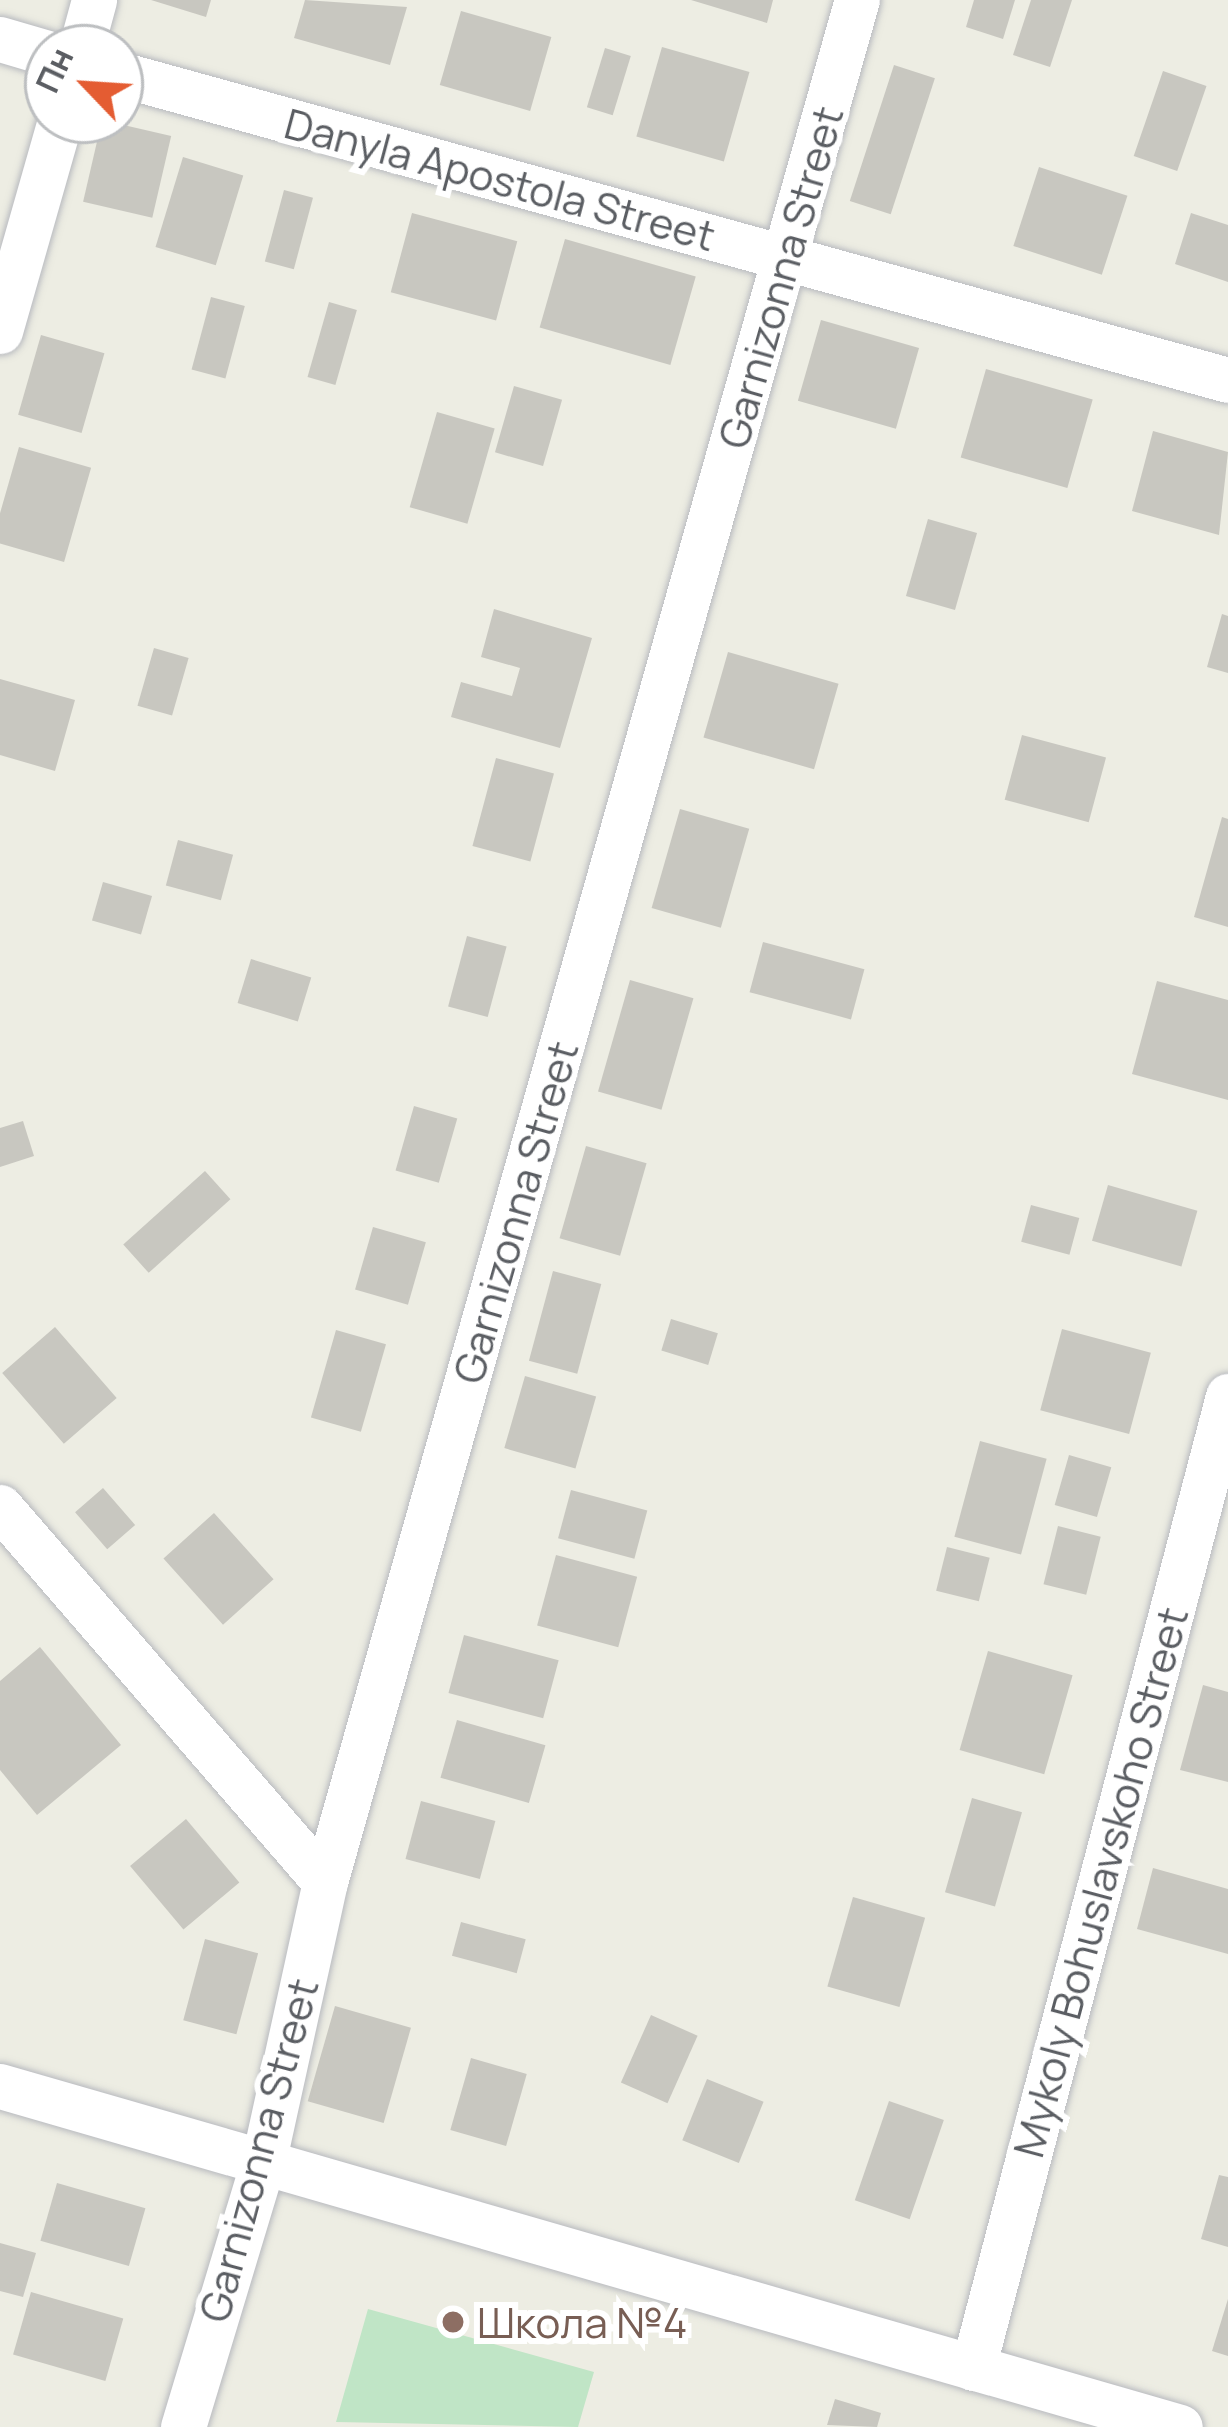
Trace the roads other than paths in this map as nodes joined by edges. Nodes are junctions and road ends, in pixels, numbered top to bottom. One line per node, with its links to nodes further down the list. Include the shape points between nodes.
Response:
1 (857, 0): 4 (street, Garnizonna Street)
2 (144, 81): 4 (street, Danyla Apostola Street)
3 (53, 144): 5 (street)
4 (787, 259): 6 (street, Danyla Apostola Street); 9 (street, Garnizonna Street)
5 (0, 331)
6 (1228, 380)
7 (1228, 1396): 12 (street, Mykoly Bohuslavskoho Street)
8 (0, 1507): 9 (street)
9 (325, 1882): 11 (street, Garnizonna Street)
10 (0, 2086): 11 (street)
11 (264, 2159): 12 (street); 13 (street, Garnizonna Street)
12 (973, 2368): 14 (street)
13 (183, 2427)
14 (1180, 2427)

